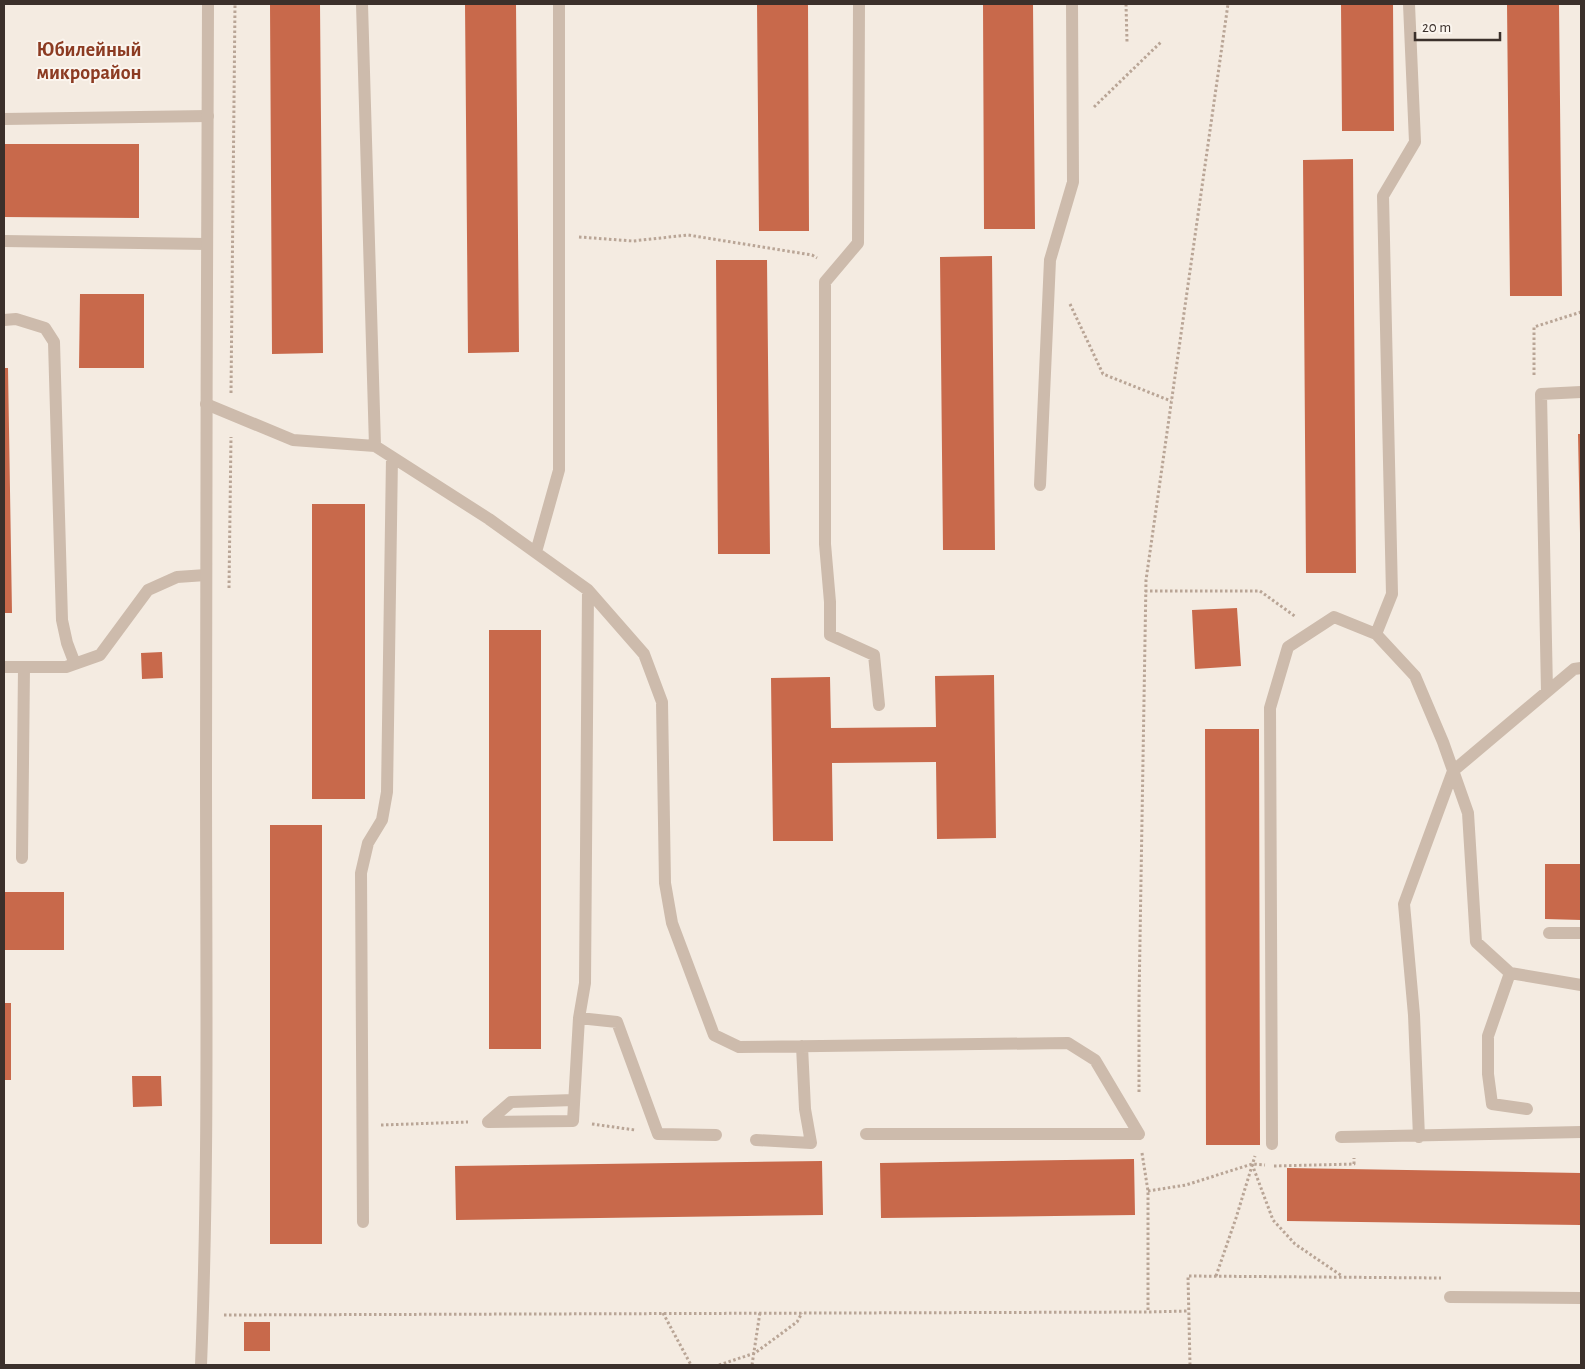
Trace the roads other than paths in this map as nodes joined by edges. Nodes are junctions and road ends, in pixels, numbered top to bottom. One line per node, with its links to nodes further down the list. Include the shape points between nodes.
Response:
1 (208, 4): 7 (street)
2 (362, 4): 14 (street)
3 (559, 4): 17 (street, via 559,470)
4 (859, 4): 26 (street, via 858,243 825,282 825,544 830,635 874,655)
5 (1072, 4): 16 (street, via 1073,182 1050,260)
6 (1409, 4): 20 (street, via 1415,142 1383,196 1392,594)
7 (208, 116): 8 (street); 10 (street)
8 (4, 119)
9 (4, 241): 10 (street)
10 (207, 244): 13 (street)
11 (4, 320): 21 (street, via 16,319 46,328 54,342 62,620)
12 (1581, 392): 25 (street, via 1541,394)
13 (206, 404): 14 (street, via 293,440); 18 (street)
14 (375, 446): 15 (street)
15 (392, 457): 17 (street); 44 (street, via 387,792 382,820 368,843 361,873)
16 (1040, 485)
17 (536, 552): 19 (street)
18 (206, 575): 21 (street, via 177,577 148,590 100,655); 47 (street, via 206,1028)
19 (588, 590): 33 (street, via 585,983); 34 (street, via 644,654 662,702 665,882 672,923 714,1035 739,1047)
20 (1376, 634): 27 (street, via 1414,676); 43 (street, via 1334,617 1288,647 1270,708)
21 (75, 664): 23 (street)
22 (4, 667): 23 (street)
23 (24, 667): 28 (street)
24 (1581, 668): 25 (street)
25 (1548, 691): 27 (street)
26 (878, 705)
27 (1453, 771): 31 (street, via 1468,813 1476,942); 40 (street, via 1404,904 1414,1015)
28 (22, 858)
29 (1549, 933): 30 (street)
30 (1581, 933)
31 (1510, 973): 32 (street); 36 (street, via 1488,1036 1488,1074 1492,1104)
32 (1581, 985)
33 (579, 1018): 35 (street); 39 (street, via 616,1022 658,1134)
34 (802, 1046): 38 (street, via 1068,1043 1095,1060 1139,1134); 42 (street, via 805,1109 811,1143)
35 (574, 1100): 35 (street, via 511,1102 488,1122 573,1121)
36 (1527, 1109)
37 (1581, 1132): 40 (street)
38 (866, 1134)
39 (716, 1135)
40 (1419, 1136): 41 (street)
41 (1341, 1138)
42 (756, 1140)
43 (1272, 1144)
44 (363, 1222)
45 (1450, 1297): 46 (street)
46 (1581, 1298)
47 (201, 1365)

